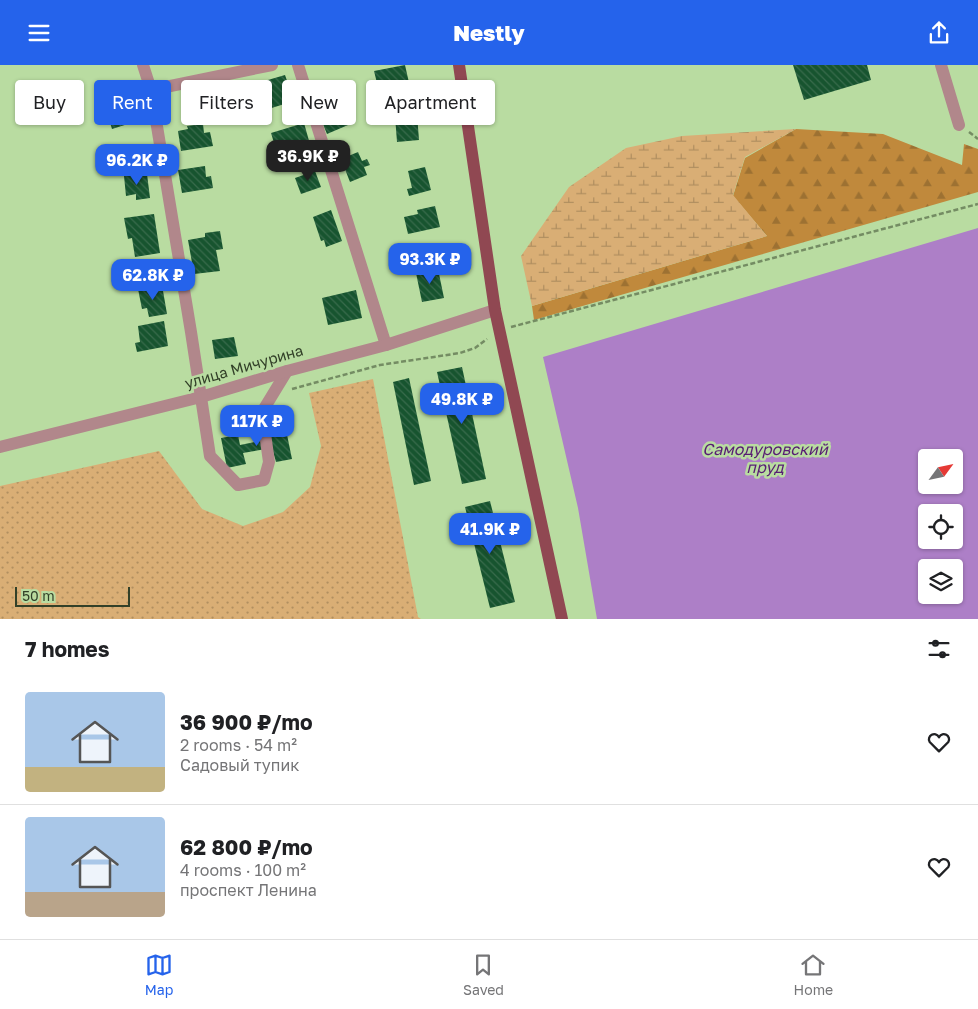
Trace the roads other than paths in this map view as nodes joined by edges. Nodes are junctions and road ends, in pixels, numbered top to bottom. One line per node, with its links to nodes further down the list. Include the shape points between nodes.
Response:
1 (143, 65): 6 (street)
2 (272, 65): 7 (street)
3 (298, 65): 11 (street)
4 (459, 65): 10 (main road)
5 (941, 65): 9 (street)
6 (148, 80)
7 (171, 86)
8 (157, 125): 13 (street)
9 (959, 125)
10 (495, 310): 11 (street, улица Мичурина); 15 (main road)
11 (386, 345): 12 (street, улица Мичурина)
12 (287, 371): 13 (street, улица Мичурина); 13 (street, via 262,413 269,462 264,480 238,485 210,456)
13 (201, 397): 14 (street, улица Мичурина)
14 (0, 447)
15 (562, 619)

